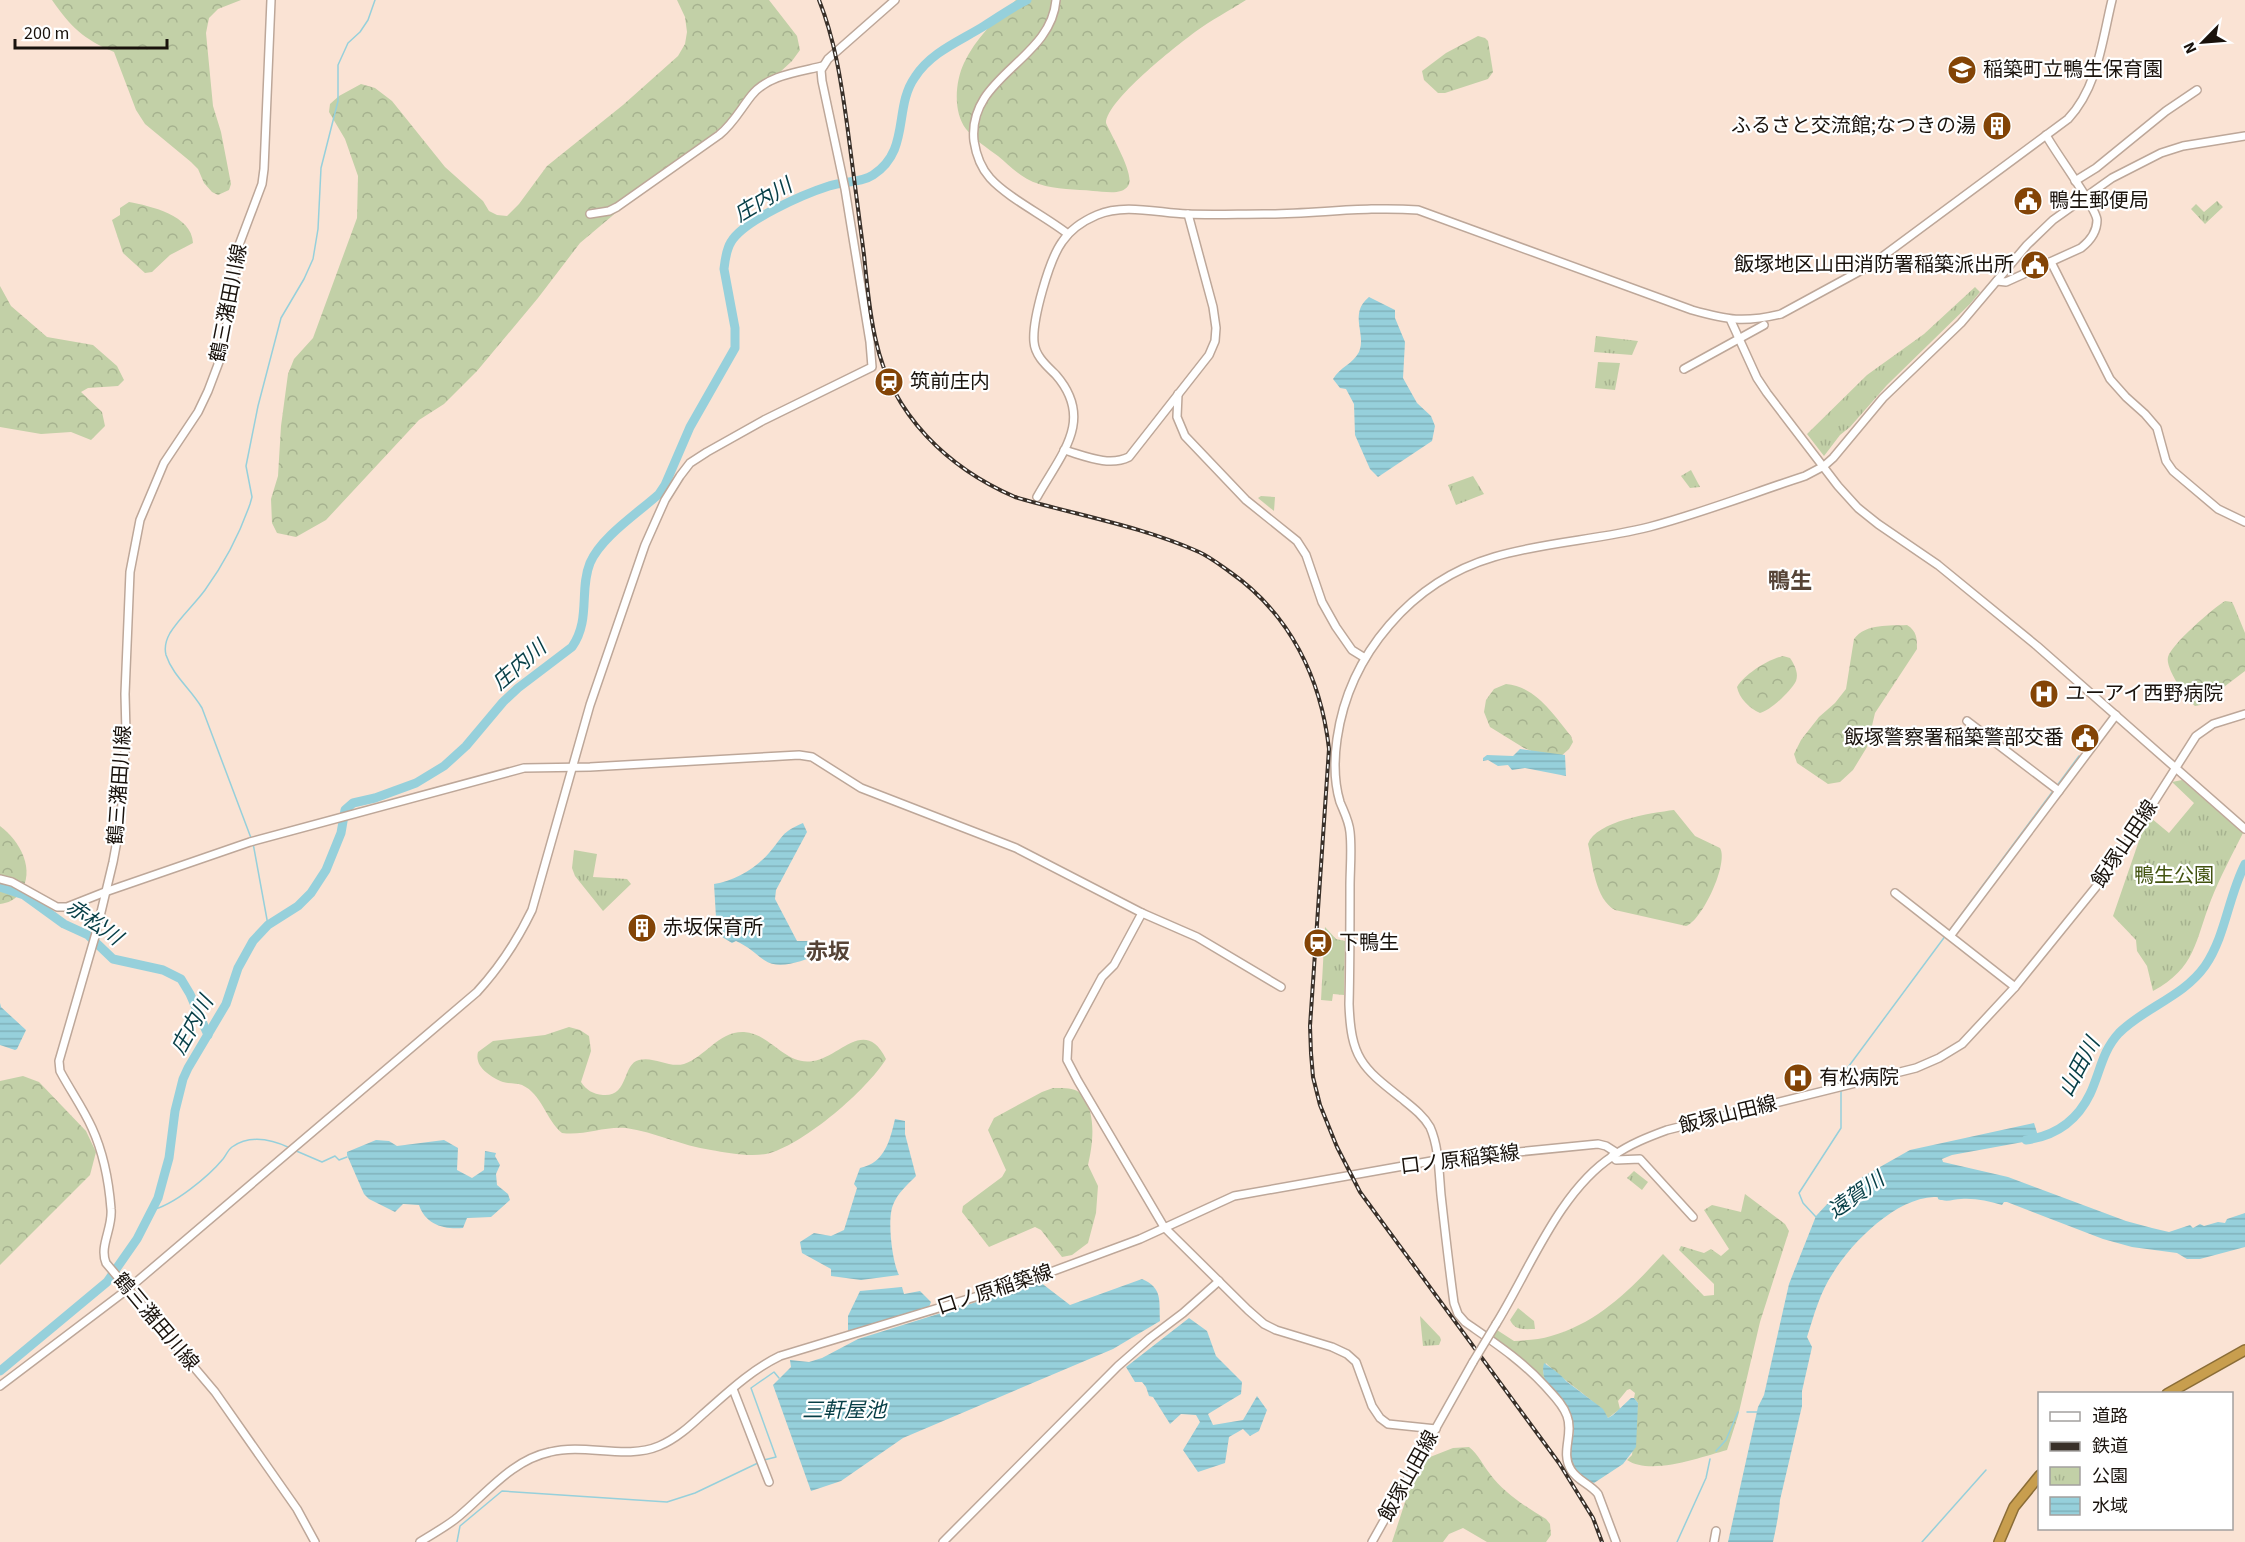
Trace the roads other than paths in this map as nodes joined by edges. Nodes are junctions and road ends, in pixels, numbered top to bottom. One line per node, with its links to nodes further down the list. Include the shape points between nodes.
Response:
1 (271, 0): 34 (street, 鶴三潴田川線, via 262,184 239,245 224,348 198,412 152,488 135,543 128,605 123,798)
2 (895, 0): 5 (street)
3 (2112, 0): 7 (street, via 2089,90 2068,119)
4 (1056, 4): 13 (street, via 1033,49 985,96 978,108 974,133 977,154 989,177)
5 (823, 66): 11 (street, via 765,84 752,94 729,128 617,207); 30 (street, via 822,81 845,189 872,367 764,420 690,463 665,500 645,545)
6 (2197, 90): 9 (street)
7 (2046, 135): 9 (street); 16 (street, via 1861,271 1781,314)
8 (2245, 136): 10 (street, via 2161,153)
9 (2075, 181): 10 (street)
10 (2085, 195): 14 (street, via 2097,219 2092,235 2081,248); 15 (street, via 2027,245)
11 (590, 214)
12 (1188, 214): 13 (street, via 1117,210 1098,214); 16 (street, via 1418,210); 20 (street, via 1216,328 1209,355)
13 (1068, 234): 21 (street, via 1054,256 1034,330 1038,356 1069,393 1074,408 1074,428)
14 (2051, 262): 15 (street, via 2006,282); 24 (street, via 2110,379 2153,422 2173,471 2218,509)
15 (1997, 281): 22 (street, via 1961,323 1883,398)
16 (1731, 321): 18 (street)
17 (1764, 325): 18 (street)
18 (1738, 339): 19 (street); 22 (street, via 1762,386)
19 (1684, 369)
20 (1179, 391): 21 (street, via 1129,457 1120,462); 25 (street, via 1177,417 1185,436 1246,500 1297,541 1336,627 1352,650)
21 (1064, 450): 23 (street)
22 (1824, 466): 25 (street, via 1805,476 1648,527 1517,552 1470,566 1418,596 1398,614); 27 (street, via 1870,518 1938,565)
23 (1037, 496)
24 (2245, 522)
25 (1365, 658): 41 (street, via 1342,712 1335,770 1350,840 1350,1028 1356,1051 1367,1070 1426,1120)
26 (2245, 714): 29 (street, 飯塚山田線, via 2204,729)
27 (2116, 716): 29 (street); 31 (street)
28 (1967, 721): 31 (street)
29 (2176, 766): 32 (street); 39 (street, 飯塚山田線, via 2104,877)
30 (573, 767): 34 (street, via 524,768 321,821); 36 (street, via 809,756 861,788 1016,848); 45 (street, via 532,910 498,970 477,992)
31 (2059, 791): 37 (street)
32 (2245, 830)
33 (0, 879): 34 (street, via 57,907)
34 (105, 892): 45 (street, 鶴三潴田川線, via 58,1061 98,1145 111,1209 104,1257)
35 (1895, 893): 37 (street)
36 (1142, 913): 38 (street, via 1197,937); 43 (street, via 1114,965 1102,977 1068,1040 1066,1053 1078,1082)
37 (1951, 935): 39 (street)
38 (1281, 987)
39 (2015, 987): 40 (street, 飯塚山田線, via 1962,1044 1916,1068 1667,1130)
40 (1614, 1155): 41 (street, 口ノ原稲築線, via 1598,1144); 42 (street, 口ノ原稲築線, via 1616,1160 1640,1160); 50 (street, 飯塚山田線, bridge, via 1586,1180 1559,1213)
41 (1437, 1160): 43 (street, 口ノ原稲築線, via 1234,1196); 58 (street, via 1458,1314 1520,1360 1561,1405 1571,1427 1566,1452 1568,1465 1576,1477 1598,1494)
42 (1694, 1217)
43 (1164, 1227): 44 (street); 48 (street, 口ノ原稲築線, via 1022,1283 780,1356 750,1373)
44 (1219, 1281): 50 (street, via 1264,1324 1347,1354 1356,1362 1372,1406 1388,1424); 56 (street, via 1118,1366)
45 (125, 1286): 47 (street); 54 (street, 鶴三潴田川線, via 215,1392 297,1509)
46 (2245, 1350): 49 (highway)
47 (0, 1386)
48 (734, 1389): 52 (street); 55 (street, 口ノ原稲築線, via 658,1446 630,1451 568,1449 531,1459 509,1472 456,1519)
49 (2171, 1392)
50 (1436, 1429): 57 (street, 飯塚山田線)
51 (2038, 1477): 60 (highway, via 2014,1507)
52 (770, 1482)
53 (1716, 1531): 59 (street)
54 (315, 1542)
55 (420, 1542)
56 (943, 1542)
57 (1372, 1542)
58 (1616, 1542)
59 (1714, 1542)
60 (1999, 1542)

